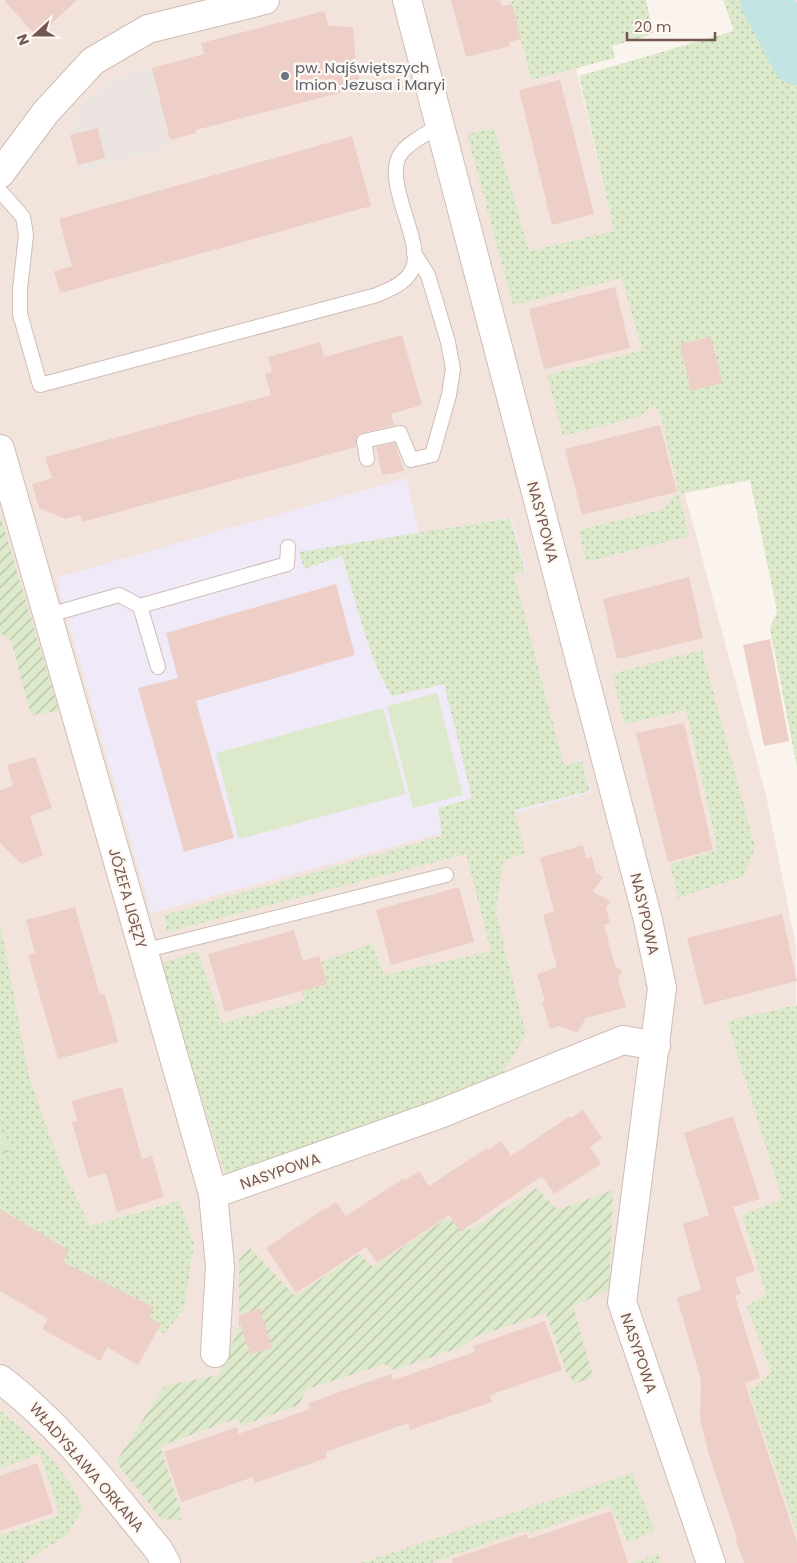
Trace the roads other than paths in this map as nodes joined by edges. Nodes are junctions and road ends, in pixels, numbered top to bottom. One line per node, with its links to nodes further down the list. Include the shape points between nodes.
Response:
1 (265, 0): 4 (street, via 148,29 93,61 46,112)
2 (407, 0): 3 (street, NASYPOWA)
3 (440, 126): 6 (lane, via 401,153 395,174); 15 (street, NASYPOWA, via 648,920 662,988)
4 (0, 174)
5 (0, 191): 6 (lane, via 23,216 26,235 20,314 40,385 377,295 400,284 413,268)
6 (414, 253): 8 (lane, via 428,275 448,342 453,369 449,395 432,455 411,460 400,433 364,441)
7 (0, 449): 11 (street, JÓZEFA LIGĘZY)
8 (367, 459)
9 (288, 547): 10 (lane, via 287,564)
10 (140, 606): 11 (lane, via 119,595); 12 (lane)
11 (49, 614): 14 (street, JÓZEFA LIGĘZY)
12 (158, 667)
13 (446, 876): 14 (lane)
14 (143, 951): 16 (street, JÓZEFA LIGĘZY)
15 (656, 1046): 16 (street, NASYPOWA, via 623,1040 437,1115); 20 (street, NASYPOWA, via 622,1302)
16 (213, 1194): 17 (street, JÓZEFA LIGĘZY, via 220,1266)
17 (215, 1353)
18 (0, 1379): 19 (street, WŁADYSŁAWA ORKANA, via 26,1399 70,1444 158,1549)
19 (166, 1563)
20 (711, 1563)

